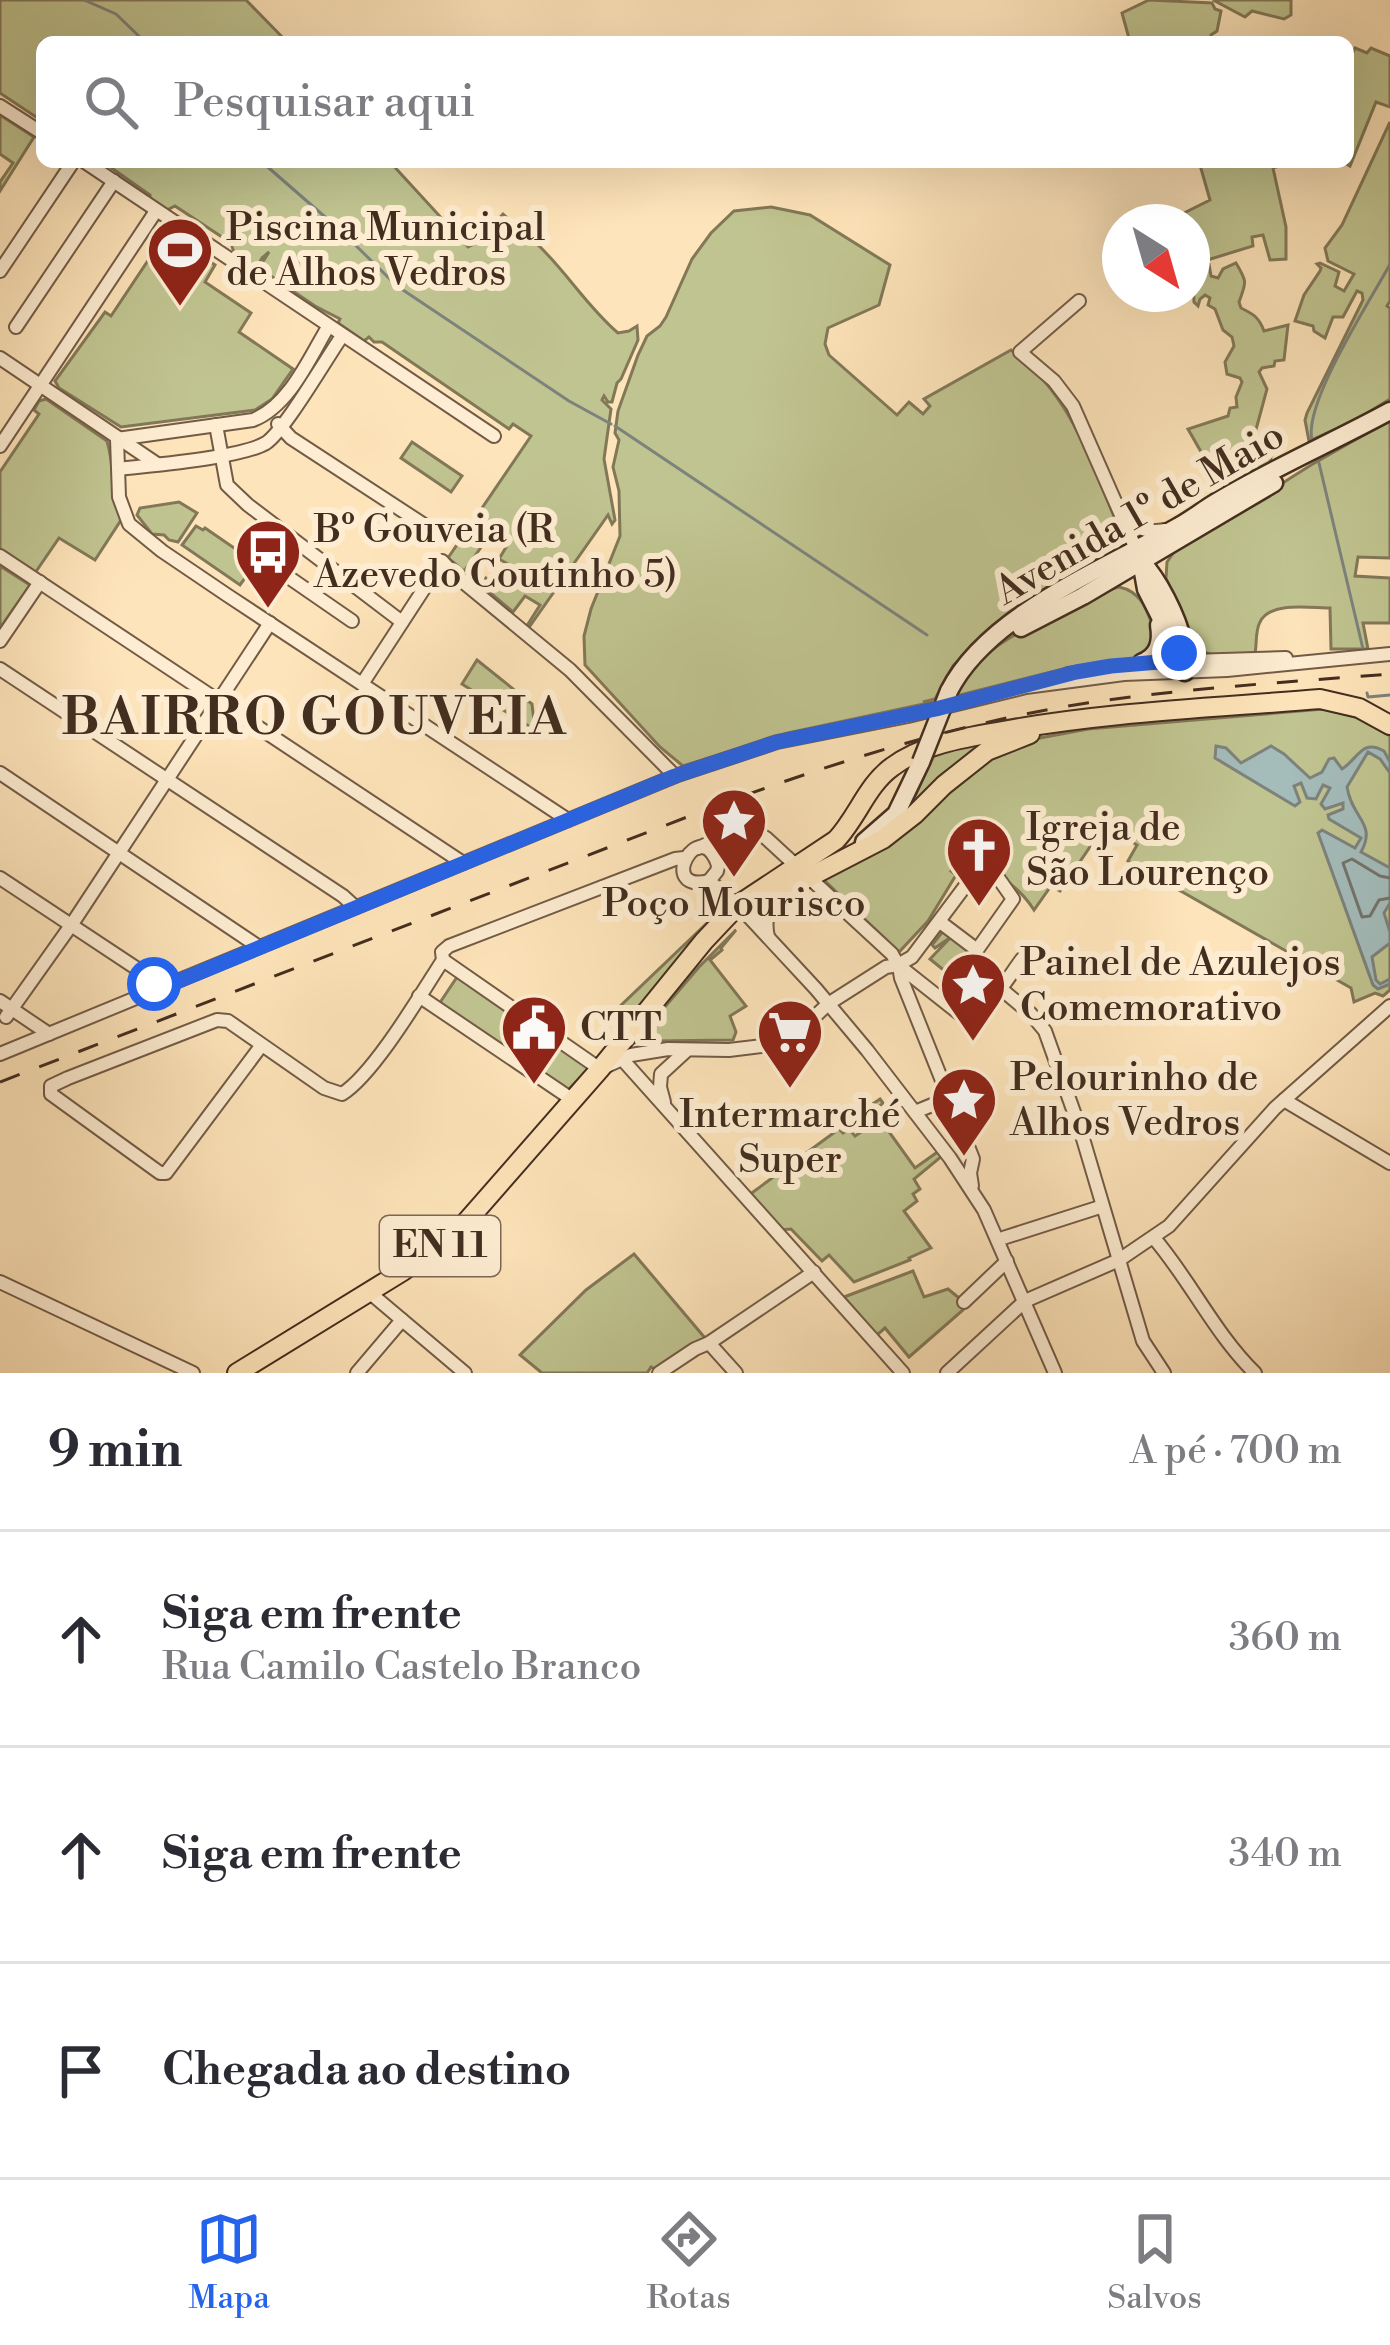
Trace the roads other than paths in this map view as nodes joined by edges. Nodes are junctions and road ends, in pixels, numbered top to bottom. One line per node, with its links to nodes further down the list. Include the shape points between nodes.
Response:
1 (0, 106): 2 (street)
2 (36, 129)
3 (69, 168): 7 (street)
4 (94, 168): 5 (street)
5 (114, 182): 6 (street); 9 (street)
6 (156, 211): 10 (street); 13 (street)
7 (0, 271)
8 (1079, 301): 24 (street, via 1020,352 1072,406)
9 (16, 327)
10 (328, 327): 11 (street); 14 (street)
11 (342, 336): 17 (street); 18 (street)
12 (0, 358): 13 (street)
13 (41, 385): 19 (street); 20 (street)
14 (272, 411): 16 (street); 17 (street)
15 (1390, 411): 27 (main road, Avenida 1º de Maio, via 1219,501)
16 (216, 425): 19 (street); 21 (street)
17 (280, 428): 21 (street, via 265,443); 25 (street)
18 (494, 436)
19 (117, 439): 22 (street); 23 (street)
20 (0, 446)
21 (220, 454): 22 (street); 26 (street, via 227,485)
22 (158, 464): 23 (street)
23 (118, 469): 35 (street, via 129,524)
24 (1121, 511): 27 (street, via 1132,524); 28 (street)
25 (434, 532)
26 (286, 534): 33 (street, via 268,563); 34 (street)
27 (1178, 534): 28 (main road, Avenida 1º de Maio); 32 (main road)
28 (1138, 555): 31 (main road, Avenida 1º de Maio); 32 (main road); 37 (main road, Avenida 1º de Maio, via 1033,608)
29 (0, 556): 30 (street)
30 (40, 582): 36 (street); 44 (street)
31 (1083, 596): 32 (main road, via 1122,584); 37 (main road, Avenida 1º de Maio)
32 (1156, 600): 39 (main road, via 1159,646); 40 (main road); 40 (main road, via 1184,643)
33 (352, 621)
34 (402, 622): 42 (street); 48 (street, via 442,561 570,670)
35 (270, 623): 42 (street); 44 (street)
36 (0, 641)
37 (978, 652): 50 (main road, Avenida 1º de Maio, bridge, via 949,692)
38 (1390, 654): 40 (street)
39 (1141, 663): 40 (street); 43 (street)
40 (1184, 666): 43 (street)
41 (0, 669): 49 (street)
42 (362, 684): 51 (street)
43 (998, 693): 48 (street, via 777,742)
44 (219, 701): 49 (street); 57 (street)
45 (1068, 719): 46 (main road, EN 11, via 1320,699); 56 (main road, EN 11, via 908,756 888,769 836,840); 58 (main road, EN 11, via 988,751 903,825)
46 (1390, 725)
47 (0, 773): 54 (street)
48 (675, 776): 51 (street)
49 (166, 781): 54 (street); 64 (street)
50 (914, 781): 56 (main road, via 874,824); 58 (main road, via 884,826)
51 (568, 820): 57 (street)
52 (739, 834): 53 (street); 56 (street, via 752,830); 59 (street)
53 (698, 848): 55 (street); 59 (street, via 714,854)
54 (119, 853): 67 (street); 69 (street)
55 (684, 858): 61 (street, via 688,879); 71 (street, via 449,946)
56 (798, 861): 65 (main road, EN 11)
57 (463, 863): 64 (street)
58 (832, 863): 63 (main road, EN 11)
59 (718, 866): 61 (street)
60 (0, 878): 67 (street)
61 (709, 881): 65 (street)
62 (815, 883): 72 (street)
63 (779, 891): 65 (main road, EN 11); 68 (street, via 767,913)
64 (355, 907): 69 (street)
65 (742, 910): 68 (street); 84 (main road, EN 11)
66 (940, 922): 66 (street, via 978,869 999,879 1013,899 977,950); 72 (street)
67 (72, 924): 74 (street); 78 (street)
68 (768, 938): 76 (street)
69 (259, 946): 74 (street)
70 (1022, 959): 73 (street)
71 (443, 960): 75 (street); 84 (street)
72 (898, 965): 73 (street, via 961,1014 980,1010); 76 (street); 85 (street)
73 (1000, 988): 95 (street, via 1045,1031)
74 (157, 990): 79 (street)
75 (419, 996): 80 (street, via 342,1094); 86 (street)
76 (828, 1004): 81 (street, via 770,1045); 88 (street)
77 (1390, 1006): 87 (street)
78 (6, 1009): 79 (street)
79 (49, 1034): 82 (street)
80 (261, 1046): 80 (street, via 166,1173 51,1094 68,1078 217,1020)
81 (689, 1049): 83 (street); 89 (street, via 661,1074)
82 (0, 1054)
83 (622, 1059): 84 (street); 89 (street)
84 (599, 1069): 86 (main road, EN 11)
85 (950, 1097): 88 (street); 91 (street, via 973,1159)
86 (573, 1100): 99 (main road, EN 11, via 460,1229)
87 (1284, 1100): 90 (street); 94 (street)
88 (915, 1112): 91 (street)
89 (671, 1113): 97 (street)
90 (1390, 1163)
91 (972, 1192): 96 (street)
92 (1100, 1207): 93 (street)
93 (1003, 1238)
94 (1154, 1238): 95 (street); 104 (street)
95 (1119, 1260): 100 (street); 114 (street, via 1144,1341)
96 (1007, 1262): 100 (street); 101 (street)
97 (814, 1272): 103 (street); 111 (street)
98 (0, 1282): 105 (street)
99 (369, 1292): 102 (street); 106 (main road, EN 11)
100 (1025, 1301): 112 (street); 113 (street)
101 (964, 1302)
102 (402, 1320): 107 (street); 108 (street)
103 (710, 1343): 109 (street); 110 (street)
104 (1249, 1371)
105 (193, 1373)
106 (237, 1373)
107 (357, 1373)
108 (465, 1373)
109 (658, 1373)
110 (736, 1373)
111 (903, 1373)
112 (946, 1373)
113 (1055, 1373)
114 (1164, 1373)

